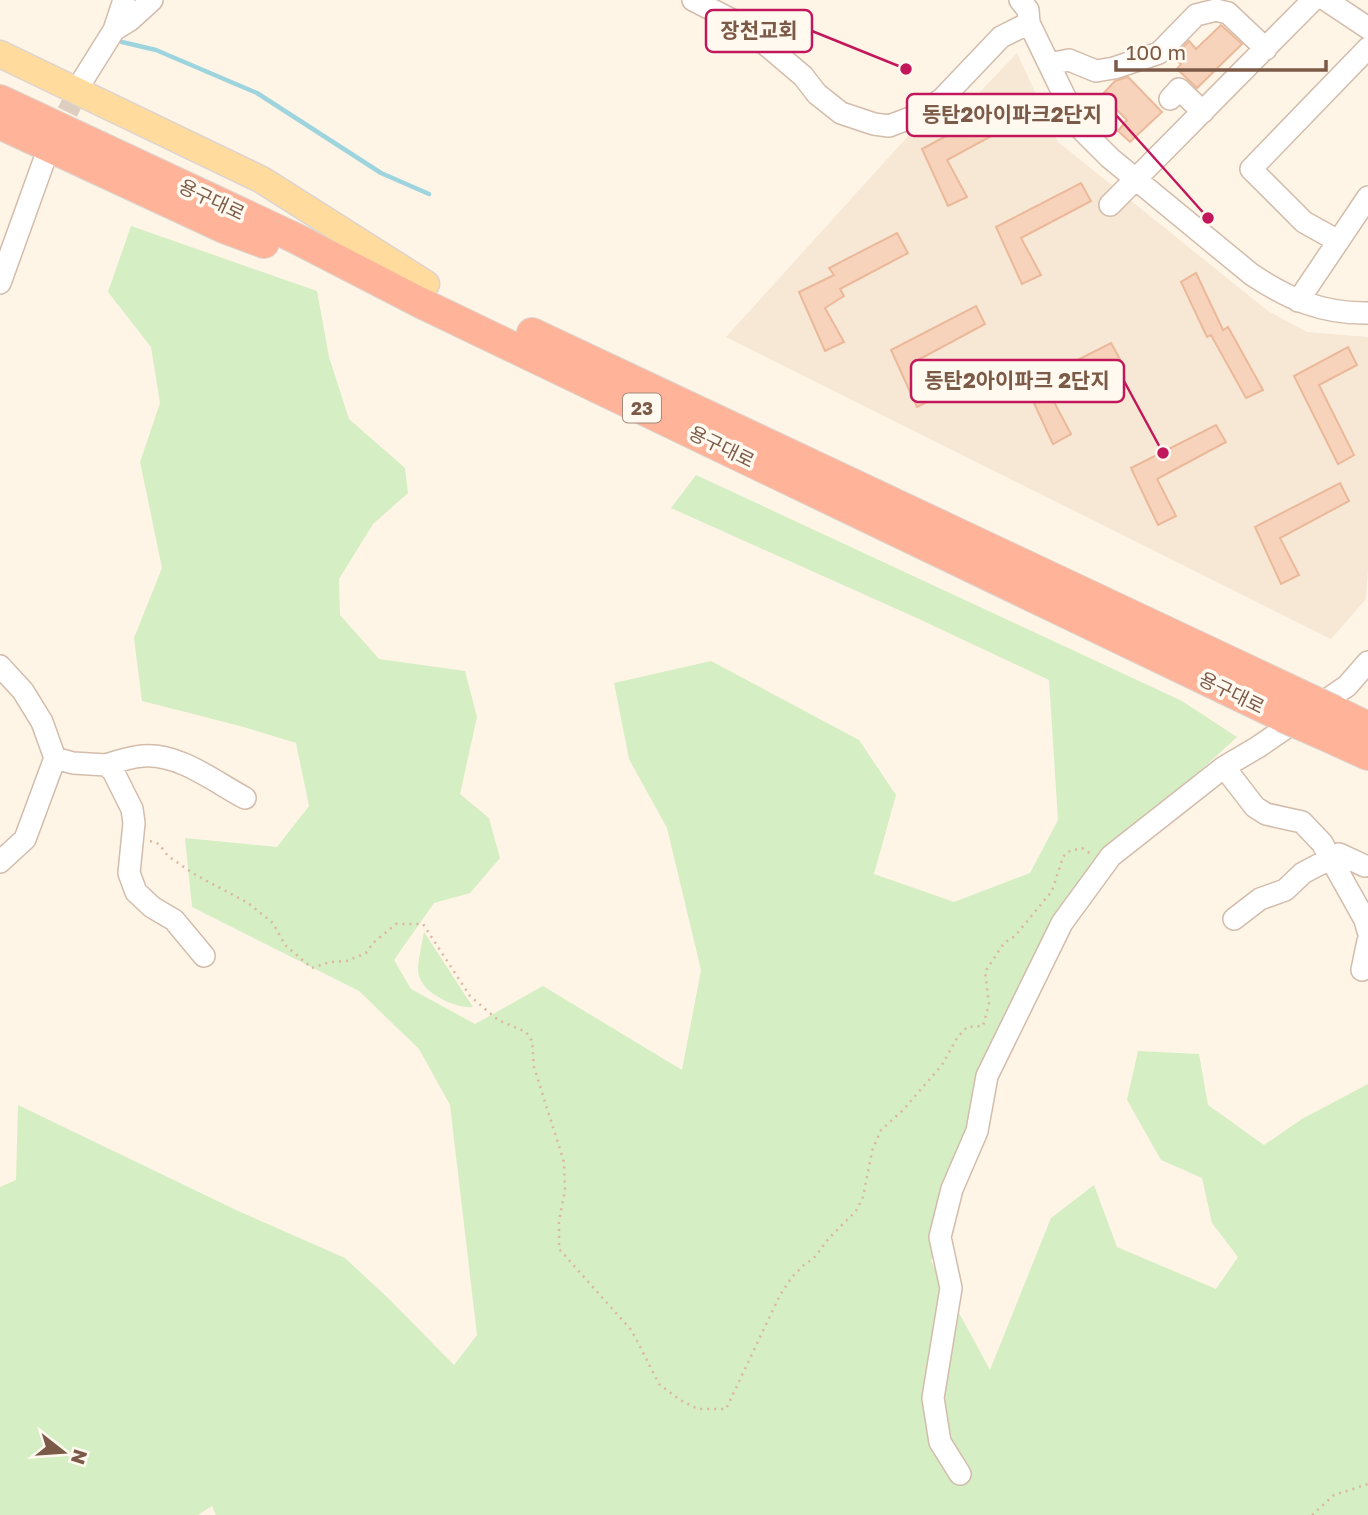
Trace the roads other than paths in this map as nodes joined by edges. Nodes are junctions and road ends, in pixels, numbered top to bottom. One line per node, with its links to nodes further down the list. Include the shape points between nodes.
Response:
1 (124, 0): 9 (street)
2 (152, 0): 9 (street)
3 (693, 0): 7 (street, via 764,43 841,113 889,126 942,99 1001,37)
4 (1020, 0): 7 (street, via 1028,10)
5 (1313, 0): 11 (street)
6 (1326, 0): 8 (street)
7 (1029, 23): 13 (street)
8 (1368, 28)
9 (114, 30): 15 (street)
10 (1368, 48): 24 (street, via 1251,169 1304,222)
11 (1266, 49): 13 (street, via 1228,13 1216,10 1196,15 1159,52 1114,68 1096,71 1069,60); 18 (street)
12 (0, 54): 26 (main road, via 262,180)
13 (1049, 64): 21 (street, via 1080,128)
14 (0, 77): 26 (highway, 용구대로 / 23)
15 (84, 78)
16 (1170, 99): 18 (street, via 1179,89)
17 (0, 100): 26 (highway, 용구대로 / 23)
18 (1203, 111): 21 (street)
19 (0, 124): 26 (highway, via 224,228)
20 (45, 158): 25 (street)
21 (1135, 179): 23 (street); 27 (street, via 1251,274)
22 (1368, 197): 24 (street)
23 (1110, 205)
24 (1338, 241): 27 (street)
25 (0, 283)
26 (424, 294): 31 (highway, 용구대로 / 23, bridge)
27 (1298, 301): 28 (street, via 1328,310)
28 (1368, 313)
29 (1368, 662): 36 (street, via 1347,686)
30 (0, 666): 34 (street, via 43,722)
31 (1329, 723): 32 (highway, 용구대로 / 23); 33 (highway, 용구대로 / 23)
32 (1368, 727)
33 (1368, 755)
34 (55, 758): 35 (street); 39 (street, via 25,839)
35 (106, 765): 37 (street, via 147,756 176,761); 44 (street, via 132,808 129,873 136,892 174,920)
36 (1224, 767): 38 (street, via 1255,807 1302,822); 46 (street, via 1111,856 1062,923 987,1076 978,1131 952,1189 940,1237 951,1288 933,1398 940,1442)
37 (245, 798)
38 (1331, 859): 40 (street, via 1339,854); 41 (street, via 1303,873 1285,890 1260,898); 42 (street)
39 (0, 862)
40 (1364, 866)
41 (1234, 919)
42 (1368, 932)
43 (1368, 941): 45 (street)
44 (204, 956)
45 (1362, 970)
46 (960, 1474)

